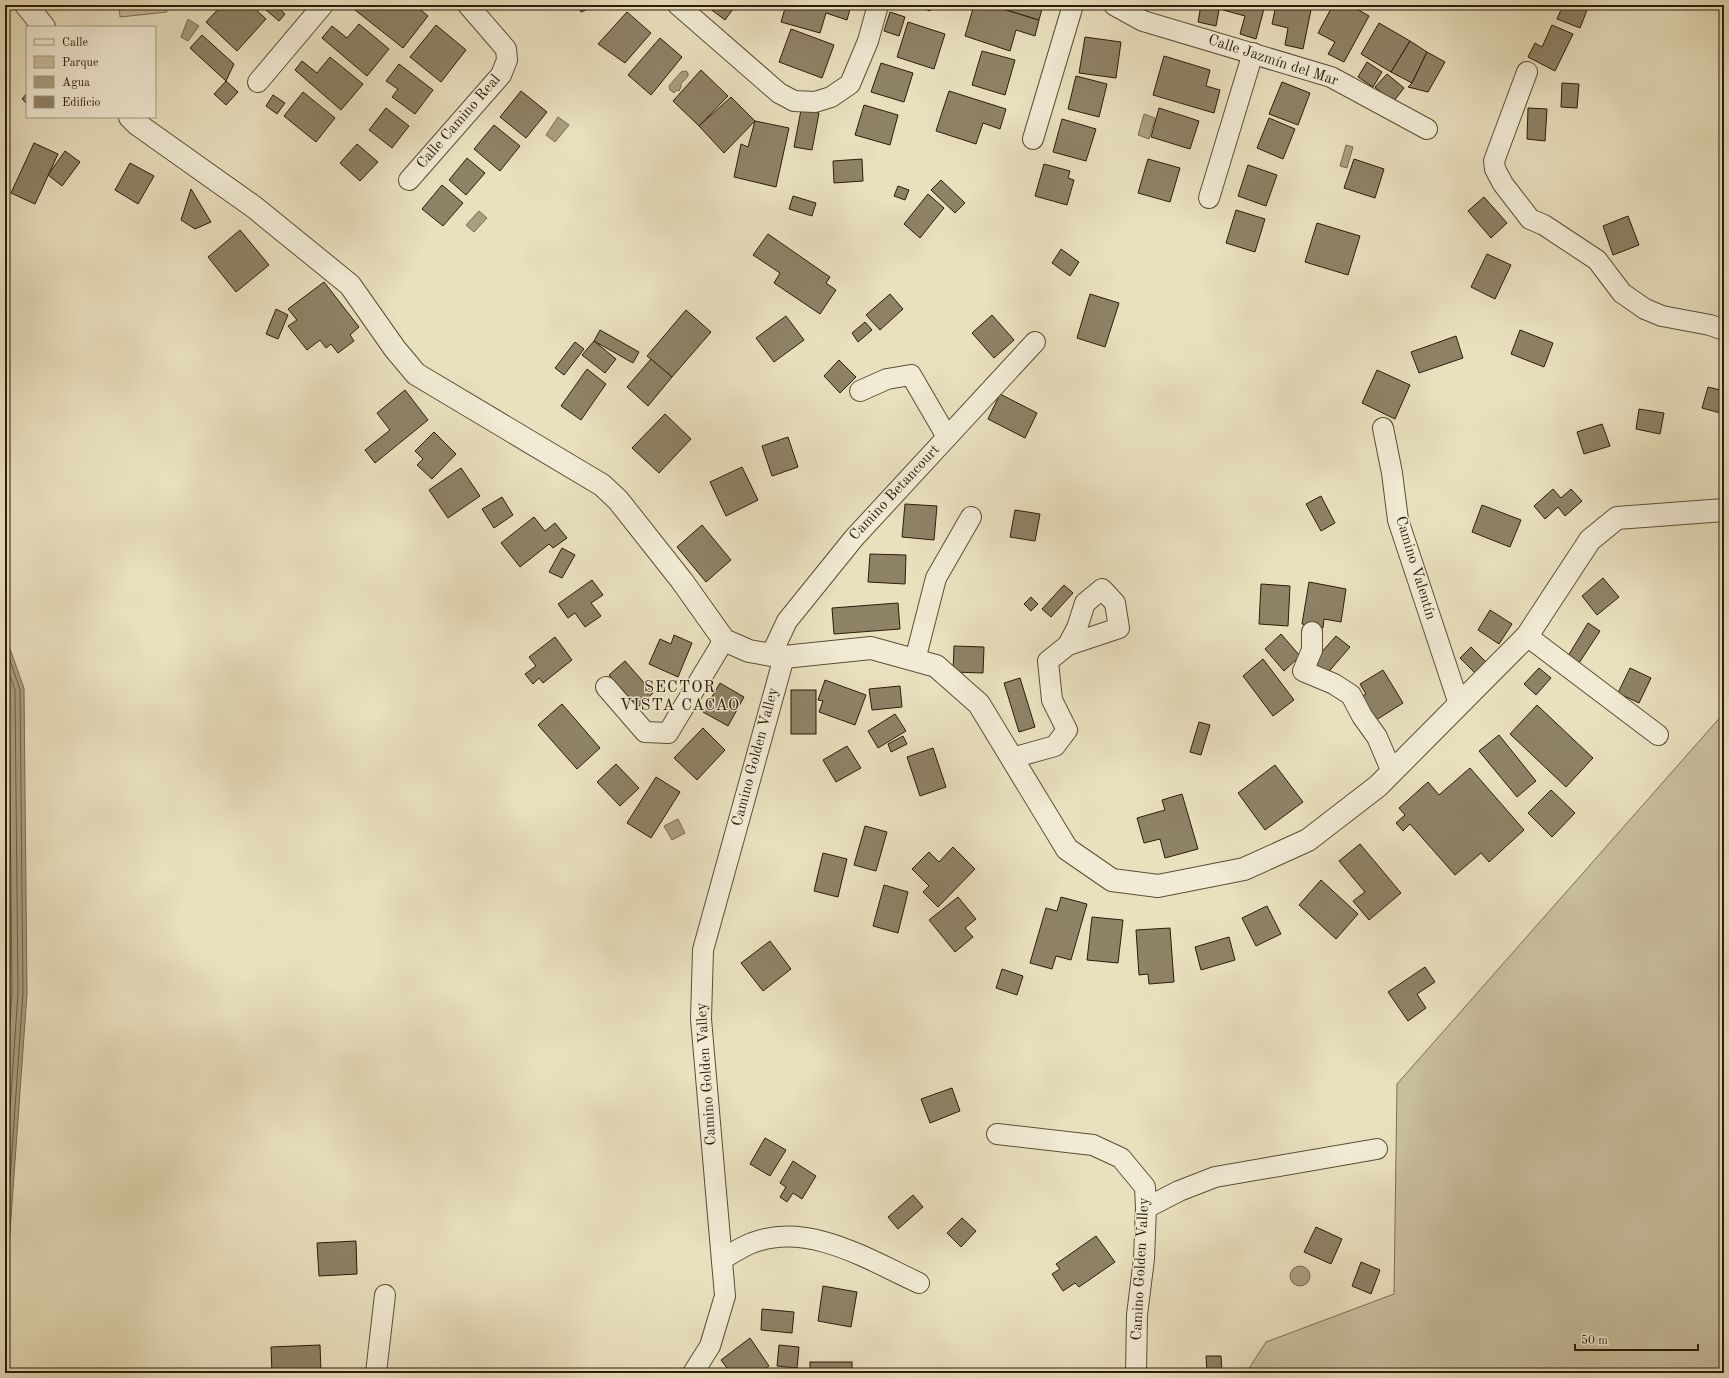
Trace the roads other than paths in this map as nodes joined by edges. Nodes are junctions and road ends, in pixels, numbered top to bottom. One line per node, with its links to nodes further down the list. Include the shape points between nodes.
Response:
1 (26, 5): 8 (street)
2 (322, 5): 11 (street)
3 (468, 5): 15 (street, Calle Camino Real, via 506,49 507,60 501,75)
4 (678, 5): 5 (street, via 779,93 794,101 815,102 831,97 850,84 868,41)
5 (878, 5)
6 (1073, 5): 14 (street)
7 (1114, 5): 9 (street, Calle Jazmín del Mar, via 1143,21)
8 (43, 26)
9 (1252, 53): 13 (street, Calle Jazmín del Mar, via 1331,77); 16 (street)
10 (1526, 72): 17 (street, via 1494,160 1495,169 1503,184 1530,219 1544,225 1597,260 1622,293 1645,309 1662,316)
11 (258, 82)
12 (131, 118): 26 (street, via 254,207 350,284 395,349 416,374 602,485 618,500 682,581)
13 (1427, 129)
14 (1033, 139)
15 (410, 180)
16 (1209, 198)
17 (1724, 330)
18 (1035, 342): 21 (street, Camino Betancourt)
19 (860, 391): 21 (street, via 887,379 911,375)
20 (1383, 428): 31 (street, Camino Valentín, via 1398,520)
21 (947, 437): 28 (street, Camino Betancourt, via 854,538 787,621)
22 (1724, 510): 25 (street, via 1617,518 1590,540)
23 (971, 517): 29 (street, via 936,578)
24 (1312, 632): 34 (street, via 1312,650 1303,671 1334,684 1351,695 1377,737)
25 (1527, 636): 31 (street); 32 (street)
26 (724, 640): 28 (street, via 749,651); 30 (street, via 668,733 645,732)
27 (1068, 645): 33 (street, via 1048,661 1052,700 1067,730 1055,746)
28 (777, 656): 29 (street, via 871,648); 38 (street, Camino Golden Valley, via 703,950 701,1019)
29 (915, 660): 33 (street, via 936,666 979,704)
30 (606, 687)
31 (1459, 704): 34 (street)
32 (1658, 735)
33 (1012, 758): 34 (street, via 1067,849 1112,880 1158,886 1244,869 1308,840 1378,786)
34 (1392, 772)
35 (997, 1134): 37 (street, Camino Golden Valley, via 1094,1145 1121,1158 1145,1187)
36 (1377, 1149): 37 (street, via 1216,1177)
37 (1146, 1208): 43 (street, Camino Golden Valley, via 1144,1259 1137,1315)
38 (722, 1259): 39 (street, via 752,1243 779,1238 812,1238 850,1251); 42 (street, Camino Golden Valley, via 725,1296 710,1346)
39 (919, 1283)
40 (385, 1295): 41 (street)
41 (376, 1373)
42 (693, 1373)
43 (1136, 1373)

